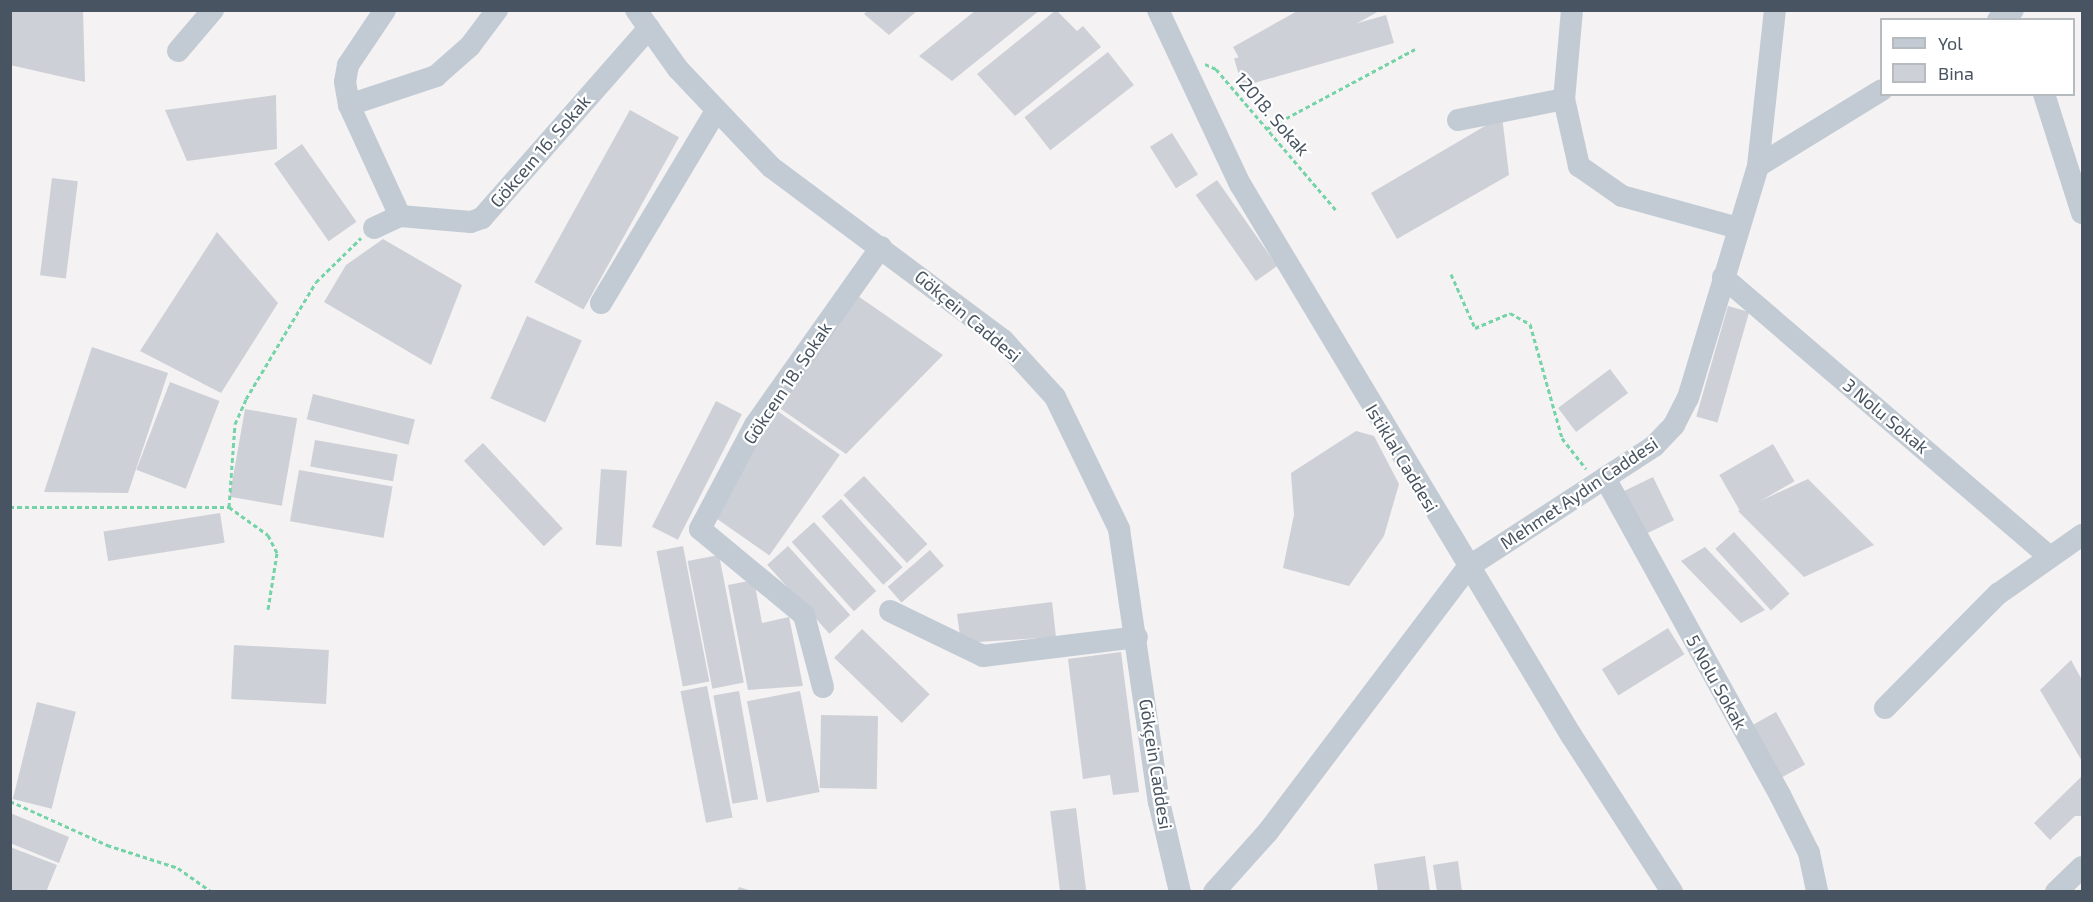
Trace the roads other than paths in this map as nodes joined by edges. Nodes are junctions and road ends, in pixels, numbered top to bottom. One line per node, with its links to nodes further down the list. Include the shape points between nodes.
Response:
1 (213, 10): 10 (street)
2 (385, 10): 14 (street, via 348,65)
3 (497, 10): 14 (street, via 470,46 436,76)
4 (1158, 10): 28 (street, Istiklal Caddesi, via 1240,184)
5 (1572, 10): 13 (street)
6 (1775, 10): 17 (street, Mehmet Aydın Caddesi)
7 (2015, 10): 8 (street)
8 (2001, 18)
9 (642, 19): 15 (street, Gökçein Caddesi); 19 (street, Gökceın 16. Sokak, via 482,218 471,222)
10 (178, 51)
11 (1880, 91): 17 (street)
12 (2045, 96): 18 (street)
13 (1564, 99): 16 (street); 21 (street, via 1570,144 1587,175 1622,196)
14 (349, 105): 19 (street)
15 (716, 111): 22 (street, Gökçein Caddesi, via 771,167); 24 (street)
16 (1458, 120)
17 (1758, 166): 21 (street, Mehmet Aydın Caddesi)
18 (2082, 213)
19 (400, 216): 20 (street, Gökceın 16. Sokak)
20 (374, 228)
21 (1738, 228): 23 (street, Mehmet Aydın Caddesi)
22 (881, 247): 30 (street, Gökçein Caddesi, via 1003,340 1055,397 1119,529); 31 (street, Gökceın 18. Sokak, via 755,425 700,529 804,615)
23 (1723, 277): 25 (street, Mehmet Aydın Caddesi, via 1688,398 1674,424 1654,446); 27 (street, 3 Nolu Sokak)
24 (601, 303)
25 (1601, 481): 28 (street, Mehmet Aydın Caddesi); 37 (street, 5 Nolu Sokak, via 1780,795 1809,853)
26 (2082, 535): 27 (street)
27 (2049, 556): 32 (street, via 1998,594)
28 (1468, 567): 35 (street, Mehmet Aydın Caddesi, via 1267,833); 36 (street, Istiklal Caddesi)
29 (890, 611): 30 (street, via 983,657)
30 (1137, 638): 34 (street, Gökçein Caddesi, via 1159,802)
31 (823, 687)
32 (1885, 708)
33 (2082, 867): 38 (street)
34 (1180, 891)
35 (1214, 891)
36 (1672, 891)
37 (1817, 891)
38 (2056, 891)

